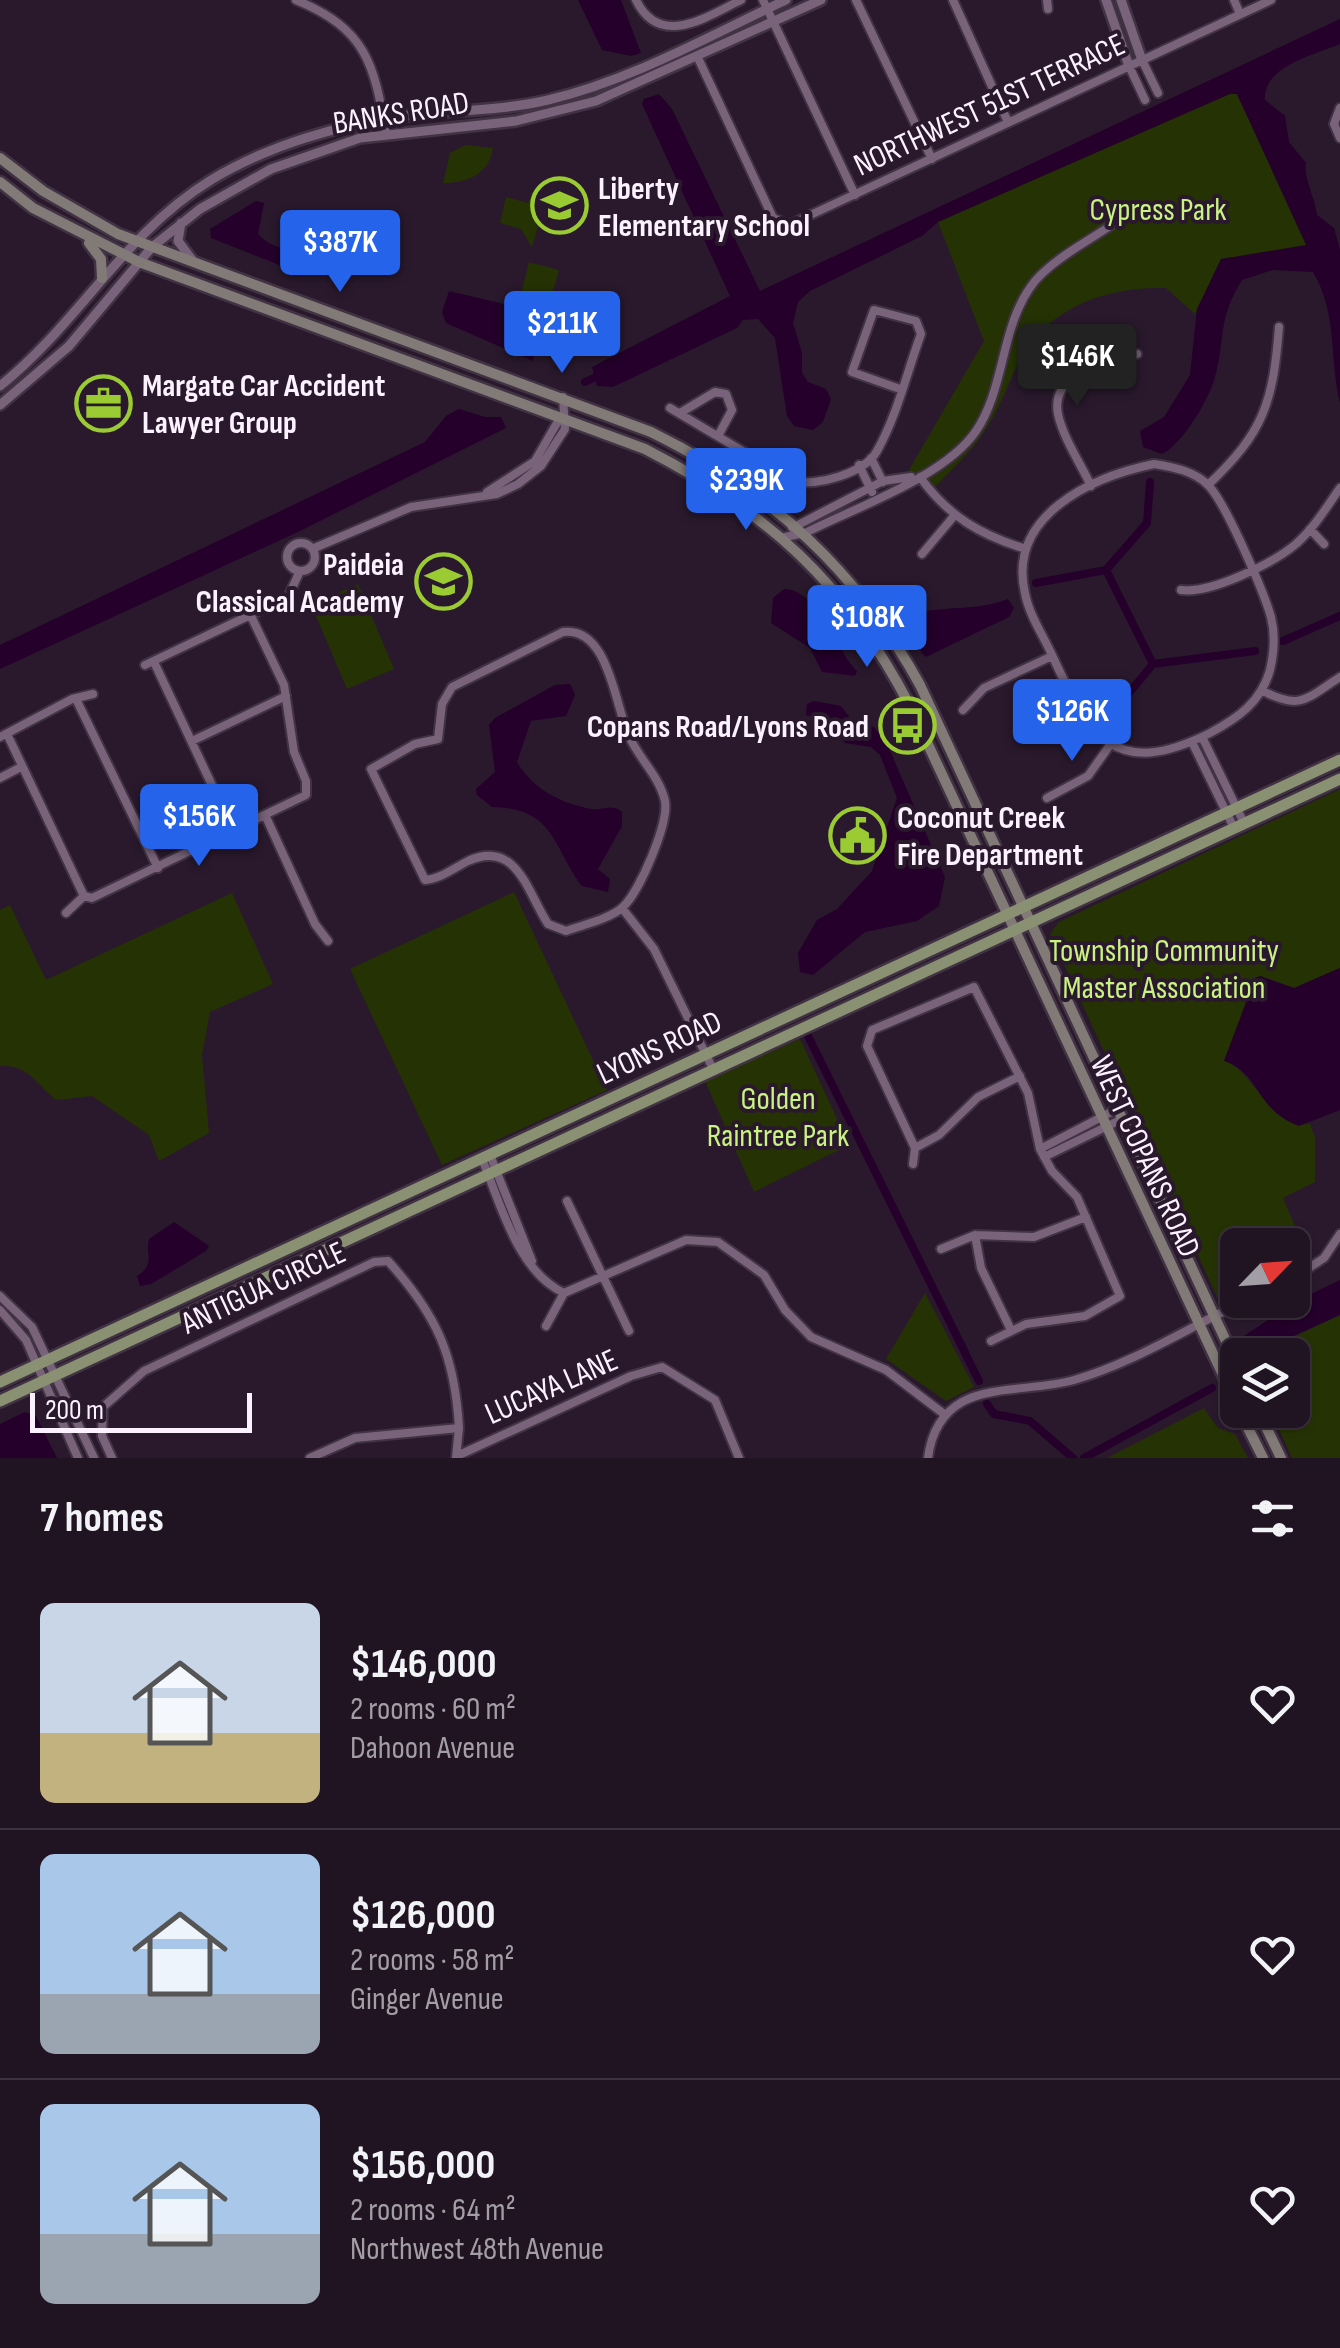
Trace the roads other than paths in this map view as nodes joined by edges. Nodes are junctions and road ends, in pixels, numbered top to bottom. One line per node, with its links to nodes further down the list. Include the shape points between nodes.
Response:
1 (296, 0): 21 (street, via 324,12 363,48)
2 (636, 0): 3 (street, via 661,27 686,26)
3 (742, 0)
4 (786, 0): 12 (street, BANKS ROAD)
5 (821, 0): 14 (street, BANKS ROAD)
6 (856, 0): 26 (street)
7 (952, 0): 22 (street)
8 (1106, 0): 17 (street)
9 (1121, 0): 16 (street)
10 (1234, 0): 13 (street)
11 (1271, 0): 13 (street, NORTHWEST 51ST TERRACE)
12 (765, 4): 14 (street); 21 (street, BANKS ROAD, via 623,76 570,94)
13 (1240, 14): 16 (street, NORTHWEST 51ST TERRACE)
14 (774, 22): 15 (street, BANKS ROAD); 28 (street)
15 (698, 58): 23 (street, BANKS ROAD, via 556,112); 28 (street, NORTHWEST 51ST TERRACE, via 773,218 781,224)
16 (1142, 60): 17 (street, NORTHWEST 51ST TERRACE); 18 (street)
17 (1129, 66): 19 (street); 22 (street, NORTHWEST 51ST TERRACE)
18 (1158, 93)
19 (1146, 100)
20 (1340, 108): 24 (street, via 1334,124)
21 (384, 119): 23 (street); 32 (street, BANKS ROAD, via 310,138 232,169)
22 (1008, 122): 26 (street, NORTHWEST 51ST TERRACE)
23 (386, 134): 29 (street, BANKS ROAD, via 271,169)
24 (1340, 138)
25 (0, 158): 32 (main road, WEST COPANS ROAD, via 84,217)
26 (932, 159): 28 (street, NORTHWEST 51ST TERRACE)
27 (0, 182): 31 (main road, WEST COPANS ROAD)
28 (854, 195)
29 (181, 223): 33 (street, BANKS ROAD); 36 (street, via 178,241)
30 (1110, 226): 50 (street, via 1038,278 1012,325 977,430)
31 (86, 238): 34 (main road, WEST COPANS ROAD); 37 (main road, via 101,259)
32 (134, 240): 33 (main road, WEST COPANS ROAD); 34 (street, BANKS ROAD)
33 (152, 247): 35 (street, BANKS ROAD); 36 (main road, WEST COPANS ROAD)
34 (122, 255): 35 (main road, WEST COPANS ROAD); 37 (street, BANKS ROAD)
35 (139, 262): 43 (street, BANKS ROAD, via 69,346); 46 (main road, WEST COPANS ROAD)
36 (195, 263): 42 (main road, WEST COPANS ROAD)
37 (102, 278): 40 (street, BANKS ROAD)
38 (1279, 327): 51 (street, via 1274,386 1262,423)
39 (1137, 354): 53 (street, via 1079,372 1060,395 1058,413)
40 (0, 386)
41 (900, 390): 41 (street, via 920,328 874,310 852,372); 48 (street)
42 (563, 397): 46 (street); 58 (main road, WEST COPANS ROAD, via 694,454)
43 (0, 405)
44 (670, 408): 45 (street)
45 (680, 414): 47 (street); 47 (street, via 716,392 726,394 732,410)
46 (562, 416): 60 (main road, WEST COPANS ROAD, via 685,470); 63 (street, via 565,428 541,466 506,490 377,518)
47 (718, 436): 49 (street, via 798,483 828,480)
48 (871, 458): 49 (street); 52 (street)
49 (859, 465): 54 (street)
50 (920, 477): 52 (street); 57 (street)
51 (1208, 485): 53 (street, via 1154,464); 65 (street)
52 (885, 486): 54 (street); 56 (street)
53 (1091, 486): 62 (street, via 1054,507)
54 (870, 488): 56 (street); 58 (street)
55 (1340, 488): 59 (street)
56 (874, 498): 58 (street)
57 (954, 516): 62 (street); 64 (street)
58 (800, 528): 60 (street); 92 (main road, WEST COPANS ROAD, via 867,599 902,653)
59 (1310, 529): 61 (street); 65 (street)
60 (785, 537): 95 (main road, WEST COPANS ROAD, via 840,596 887,664)
61 (1324, 544)
62 (1026, 548): 69 (street, via 1024,590)
63 (312, 549): 66 (street, via 313,565); 66 (street, via 299,543 288,552 290,566)
64 (922, 554)
65 (1250, 568): 67 (street, via 1202,592); 71 (street, via 1271,618 1274,646)
66 (300, 571): 68 (street, via 288,597)
67 (1181, 590)
68 (251, 616): 73 (street); 78 (street, via 149,664)
69 (1052, 656): 75 (street, via 984,688); 80 (street, via 1074,708)
70 (1340, 677): 71 (street, via 1300,702)
71 (1263, 691): 77 (street, via 1241,715)
72 (93, 694): 74 (street)
73 (286, 696): 78 (street); 87 (street, via 306,795)
74 (77, 700): 76 (street, via 10,728); 90 (street)
75 (964, 710)
76 (4, 737): 82 (street)
77 (1202, 737): 79 (street); 86 (street)
78 (192, 741): 89 (street)
79 (1192, 742): 80 (street, via 1158,752); 86 (street)
80 (1110, 745): 85 (street, via 1088,776)
81 (1340, 760): 86 (main road, LYONS ROAD)
82 (22, 768): 83 (street); 91 (street)
83 (0, 778)
84 (1340, 779): 88 (main road, LYONS ROAD)
85 (1047, 798)
86 (1232, 810): 88 (street); 92 (main road, LYONS ROAD)
87 (266, 817): 89 (street); 98 (street)
88 (1239, 825): 96 (main road, LYONS ROAD)
89 (234, 832): 90 (street)
90 (158, 868): 91 (street)
91 (84, 896): 94 (street)
92 (1024, 906): 95 (main road, LYONS ROAD); 96 (main road, WEST COPANS ROAD)
93 (622, 908): 93 (street, via 660,838 665,802 628,734 594,644 579,632 562,632 461,681 445,696 438,739 374,764 425,880 497,856 517,868 557,930); 99 (street, via 654,949)
94 (66, 914)
95 (1008, 914): 97 (main road, WEST COPANS ROAD); 99 (main road, LYONS ROAD)
96 (1032, 923): 97 (main road, LYONS ROAD); 102 (main road, WEST COPANS ROAD)
97 (1014, 929): 100 (main road, LYONS ROAD); 103 (main road, WEST COPANS ROAD)
98 (328, 941)
99 (706, 1056): 100 (street); 106 (main road, LYONS ROAD)
100 (714, 1071): 108 (main road, LYONS ROAD)
101 (1020, 1076): 104 (street, via 978,1098); 104 (street, via 974,986 872,1030 867,1046); 105 (street)
102 (1120, 1114): 103 (street); 120 (main road, WEST COPANS ROAD)
103 (1103, 1124): 105 (street); 121 (main road, WEST COPANS ROAD)
104 (915, 1148): 107 (street)
105 (1042, 1153): 110 (street)
106 (486, 1157): 108 (street); 127 (main road, LYONS ROAD)
107 (913, 1164)
108 (493, 1173): 116 (street, via 519,1244 550,1286); 129 (main road, LYONS ROAD)
109 (566, 1201): 115 (street)
110 (1086, 1217): 112 (street, via 1034,1237); 123 (street, via 1120,1296 1085,1316)
111 (1340, 1234): 114 (street)
112 (975, 1235): 113 (street); 123 (street, via 980,1268)
113 (940, 1250)
114 (1310, 1267)
115 (605, 1277): 116 (street); 124 (street); 133 (street, via 686,1240 702,1238 734,1250 764,1275 811,1337 886,1370)
116 (564, 1293): 122 (street)
117 (0, 1296): 127 (street, via 32,1328)
118 (0, 1310): 127 (street)
119 (1220, 1313): 120 (street)
120 (1214, 1316): 121 (street); 125 (main road, WEST COPANS ROAD)
121 (1197, 1324): 128 (main road, WEST COPANS ROAD); 133 (street, via 1077,1380 980,1394)
122 (546, 1326)
123 (1011, 1330): 126 (street)
124 (629, 1331)
125 (1225, 1338)
126 (991, 1340)
127 (42, 1363): 129 (street); 130 (main road, LYONS ROAD); 131 (street)
128 (1220, 1371)
129 (56, 1375): 131 (main road, LYONS ROAD); 139 (street)
130 (0, 1382)
131 (42, 1382): 132 (main road, LYONS ROAD); 138 (street)
132 (0, 1401)
133 (944, 1414): 143 (street)
134 (459, 1428): 137 (street, ANTIGUA CIRCLE); 140 (street, ANTIGUA CIRCLE, via 456,1380 434,1318 388,1261 374,1262 144,1371 103,1407 102,1436); 141 (street, via 355,1438)
135 (1248, 1428): 144 (main road, WEST COPANS ROAD)
136 (1267, 1428): 145 (main road)
137 (457, 1457): 142 (street, LUCAYA LANE, via 662,1366 715,1400)
138 (78, 1458)
139 (94, 1458)
140 (112, 1458)
141 (310, 1458)
142 (739, 1458)
143 (928, 1458)
144 (1263, 1458)
145 (1281, 1458)

